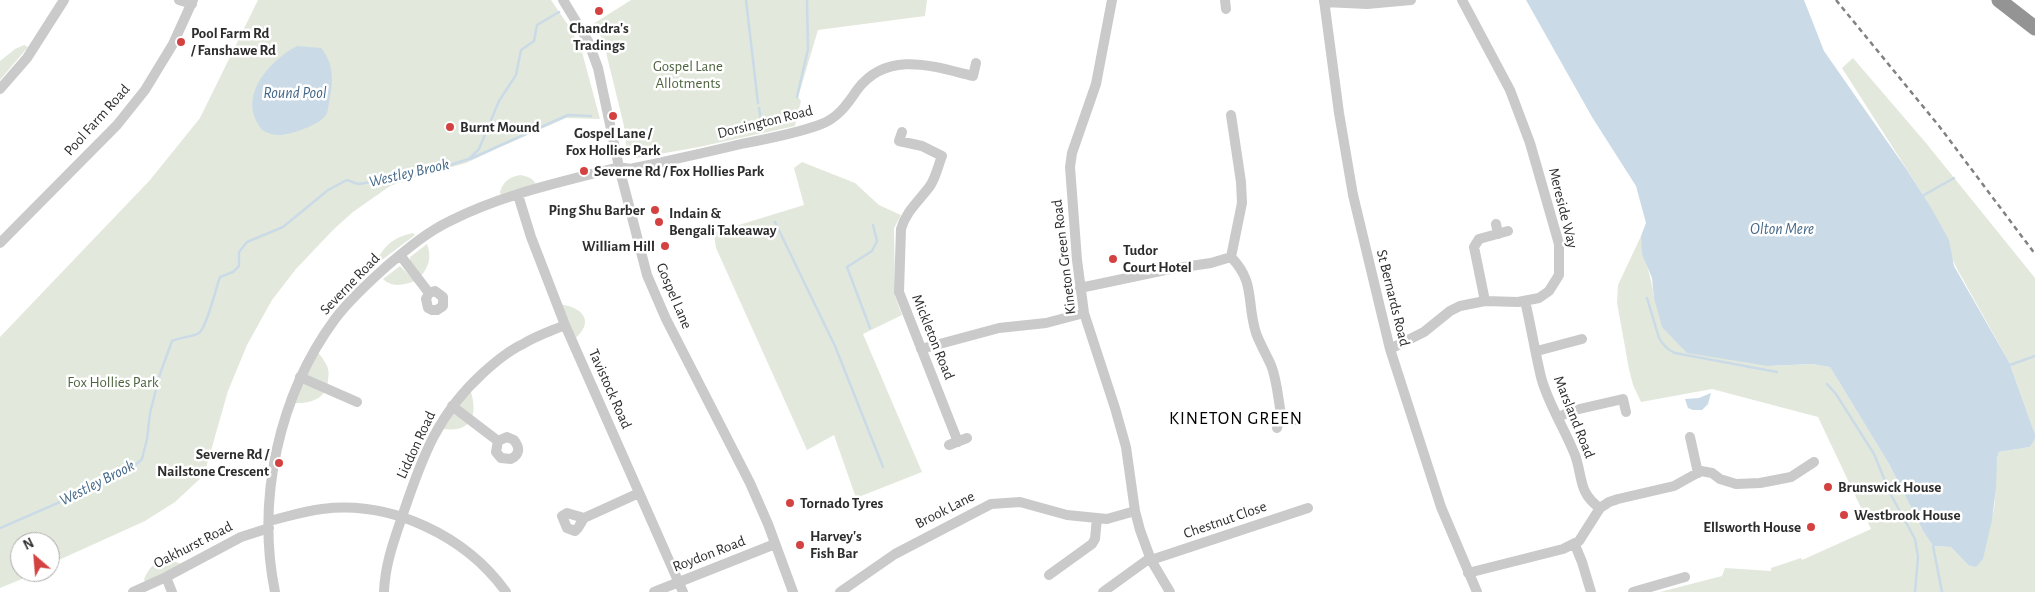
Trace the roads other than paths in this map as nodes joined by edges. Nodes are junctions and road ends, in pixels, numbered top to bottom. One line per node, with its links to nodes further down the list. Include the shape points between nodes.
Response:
1 (64, 0): 12 (street, via 27,58)
2 (180, 0): 9 (street)
3 (563, 0): 15 (street, Gospel Lane, via 588,41 598,68)
4 (1112, 0): 21 (street, Kineton Green Road, via 1096,84 1070,167)
5 (1411, 0): 8 (street, via 1367,4)
6 (1462, 0): 24 (street, Mereside Way, via 1510,90 1530,143 1559,244 1560,275 1555,285 1538,298)
7 (1998, 0): 10 (highway)
8 (1324, 1): 29 (street, St Bernards Road, via 1353,195)
9 (192, 2): 18 (street, Pool Farm Road, via 173,44 145,90 117,125)
10 (2035, 28)
11 (976, 63): 15 (street, Dorsington Road, via 973,76 900,64 865,80 840,113 819,125 630,169)
12 (0, 89)
13 (1231, 115): 20 (street, via 1242,203)
14 (902, 132): 28 (street, Mickleton Road, via 899,141 922,146 942,156 933,180 907,212 901,229 899,292)
15 (619, 167): 16 (street, Severne Road); 52 (street, Gospel Lane, via 640,253 666,319 750,483)
16 (518, 195): 19 (street, Severne Road, via 472,210 448,222); 26 (street, Tavistock Road)
17 (1501, 230): 23 (street, via 1479,239 1474,247)
18 (1, 240)
19 (400, 255): 22 (street); 31 (street, Severne Road, via 336,317)
20 (1231, 257): 21 (street); 35 (street, via 1249,284 1254,323 1274,373)
21 (1080, 288): 25 (street, Kineton Green Road)
22 (429, 293)
23 (1485, 300): 24 (street, Mereside Way); 29 (street, Mereside Way, via 1450,311 1424,332)
24 (1525, 301): 30 (street, Marsland Road)
25 (1084, 313): 28 (street, via 1046,323 999,328); 47 (street, Kineton Green Road, via 1124,439)
26 (565, 325): 33 (street, Liddon Road, via 506,354 469,386); 44 (street, Tavistock Road)
27 (1582, 339): 30 (street)
28 (921, 349): 41 (street, Mickleton Road)
29 (1390, 349): 55 (street, St Bernards Road, via 1441,507)
30 (1537, 351): 36 (street, Marsland Road, via 1541,377)
31 (300, 377): 32 (street); 51 (street, Severne Road, via 279,438 271,482)
32 (357, 402)
33 (452, 406): 40 (street); 48 (street, Liddon Road, via 426,451)
34 (1626, 412): 36 (street, via 1623,400)
35 (1281, 414): 37 (street); 38 (street)
36 (1558, 417): 46 (street, Marsland Road, via 1576,457 1584,492)
37 (1297, 420)
38 (1277, 428)
39 (1690, 437): 43 (street)
40 (498, 441)
41 (958, 442)
42 (1814, 462): 43 (street, via 1793,480 1736,484 1705,471)
43 (1698, 473): 46 (street, via 1674,486 1618,499)
44 (640, 493): 49 (street); 59 (street, Tavistock Road)
45 (1308, 508): 54 (street, Chestnut Close)
46 (1600, 508): 53 (street)
47 (1135, 511): 50 (street, Brook Lane, via 1107,519); 54 (street, Kineton Green Road)
48 (402, 518): 51 (street, Oakhurst Road, via 370,510 339,508 322,509); 63 (street, Liddon Road, via 385,569); 64 (street, Oakhurst Road, via 436,531 464,548)
49 (584, 518)
50 (1097, 518): 56 (street, via 1092,544); 67 (street, Brook Lane, via 1052,512 1020,502 992,504 895,554)
51 (269, 524): 57 (street, Oakhurst Road); 62 (street, Severne Road)
52 (775, 544): 59 (street, Roydon Road); 66 (street, Gospel Lane)
53 (1575, 544): 55 (street); 71 (street)
54 (1151, 559): 68 (street, Chestnut Close); 69 (street, Kineton Green Road)
55 (1468, 572): 70 (street, St Bernards Road)
56 (1049, 575)
57 (166, 577): 60 (street, Oakhurst Road); 61 (street)
58 (1685, 577): 72 (street)
59 (681, 587): 65 (street, Roydon Road)
60 (133, 592)
61 (172, 592)
62 (275, 592)
63 (384, 592)
64 (506, 592)
65 (654, 592)
66 (793, 592)
67 (840, 592)
68 (1103, 592)
69 (1170, 592)
70 (1477, 592)
71 (1591, 592)
72 (1633, 592)

